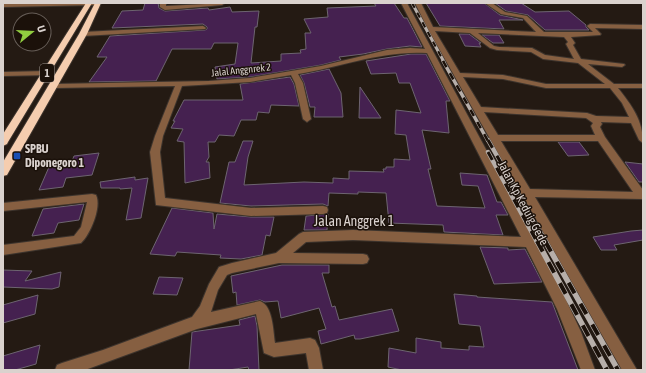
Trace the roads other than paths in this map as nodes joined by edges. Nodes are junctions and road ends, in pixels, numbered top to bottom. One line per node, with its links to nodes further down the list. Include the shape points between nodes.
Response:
1 (93, 3): 8 (street); 13 (highway, 1); 19 (highway, 1)
2 (162, 3): 3 (street, via 165,8)
3 (215, 3): 4 (street)
4 (222, 3)
5 (404, 3): 16 (street, Jalan Kp Keduig Gede)
6 (418, 3): 11 (street)
7 (488, 3): 14 (street, via 503,13 525,17)
8 (3, 5)
9 (643, 27): 15 (street, via 590,26 598,34)
10 (203, 28): 13 (street)
11 (431, 29): 12 (street); 22 (street)
12 (472, 31): 14 (street); 17 (street, via 487,44 499,49 532,50 553,60)
13 (83, 34): 24 (highway, 1)
14 (542, 34): 15 (street)
15 (566, 35): 17 (street)
16 (428, 51): 20 (street, Jalal Anggnrek 2, via 387,52); 40 (street, Jalan Kp Keduig Gede)
17 (579, 61): 18 (street); 25 (street)
18 (622, 65)
19 (47, 73): 21 (street); 34 (highway, 1)
20 (294, 73): 23 (street, Jalal Anggnrek 2, via 250,80); 28 (street, via 300,83)
21 (3, 74)
22 (459, 75): 25 (street, via 494,75 546,86); 27 (street)
23 (179, 84): 24 (street, Jalal Anggnrek 2); 39 (street, via 155,152 160,202 251,212)
24 (54, 86): 35 (highway, 1)
25 (612, 86): 26 (street); 30 (street, via 625,102)
26 (643, 86)
27 (477, 109): 29 (street); 31 (street)
28 (307, 118)
29 (592, 118): 30 (street); 32 (street, via 598,124 595,126)
30 (634, 120): 33 (street)
31 (495, 138): 32 (street); 37 (street)
32 (601, 138): 36 (street)
33 (643, 140)
34 (3, 142)
35 (3, 172)
36 (638, 184): 37 (street, via 639,196)
37 (527, 193): 48 (street)
38 (3, 207): 41 (street, via 92,198 93,200 82,237 77,240)
39 (323, 210)
40 (528, 242): 42 (street, Jalan Anggrek 1, via 307,236 299,239); 47 (street, Jalan Kp Keduig Gede, via 547,275)
41 (3, 250)
42 (279, 258): 43 (street); 44 (street, via 223,271 206,310)
43 (363, 259)
44 (197, 322): 45 (street); 46 (street, via 260,307 269,348 274,350 310,345)
45 (62, 370)
46 (316, 370)
47 (588, 370)
48 (630, 370)

